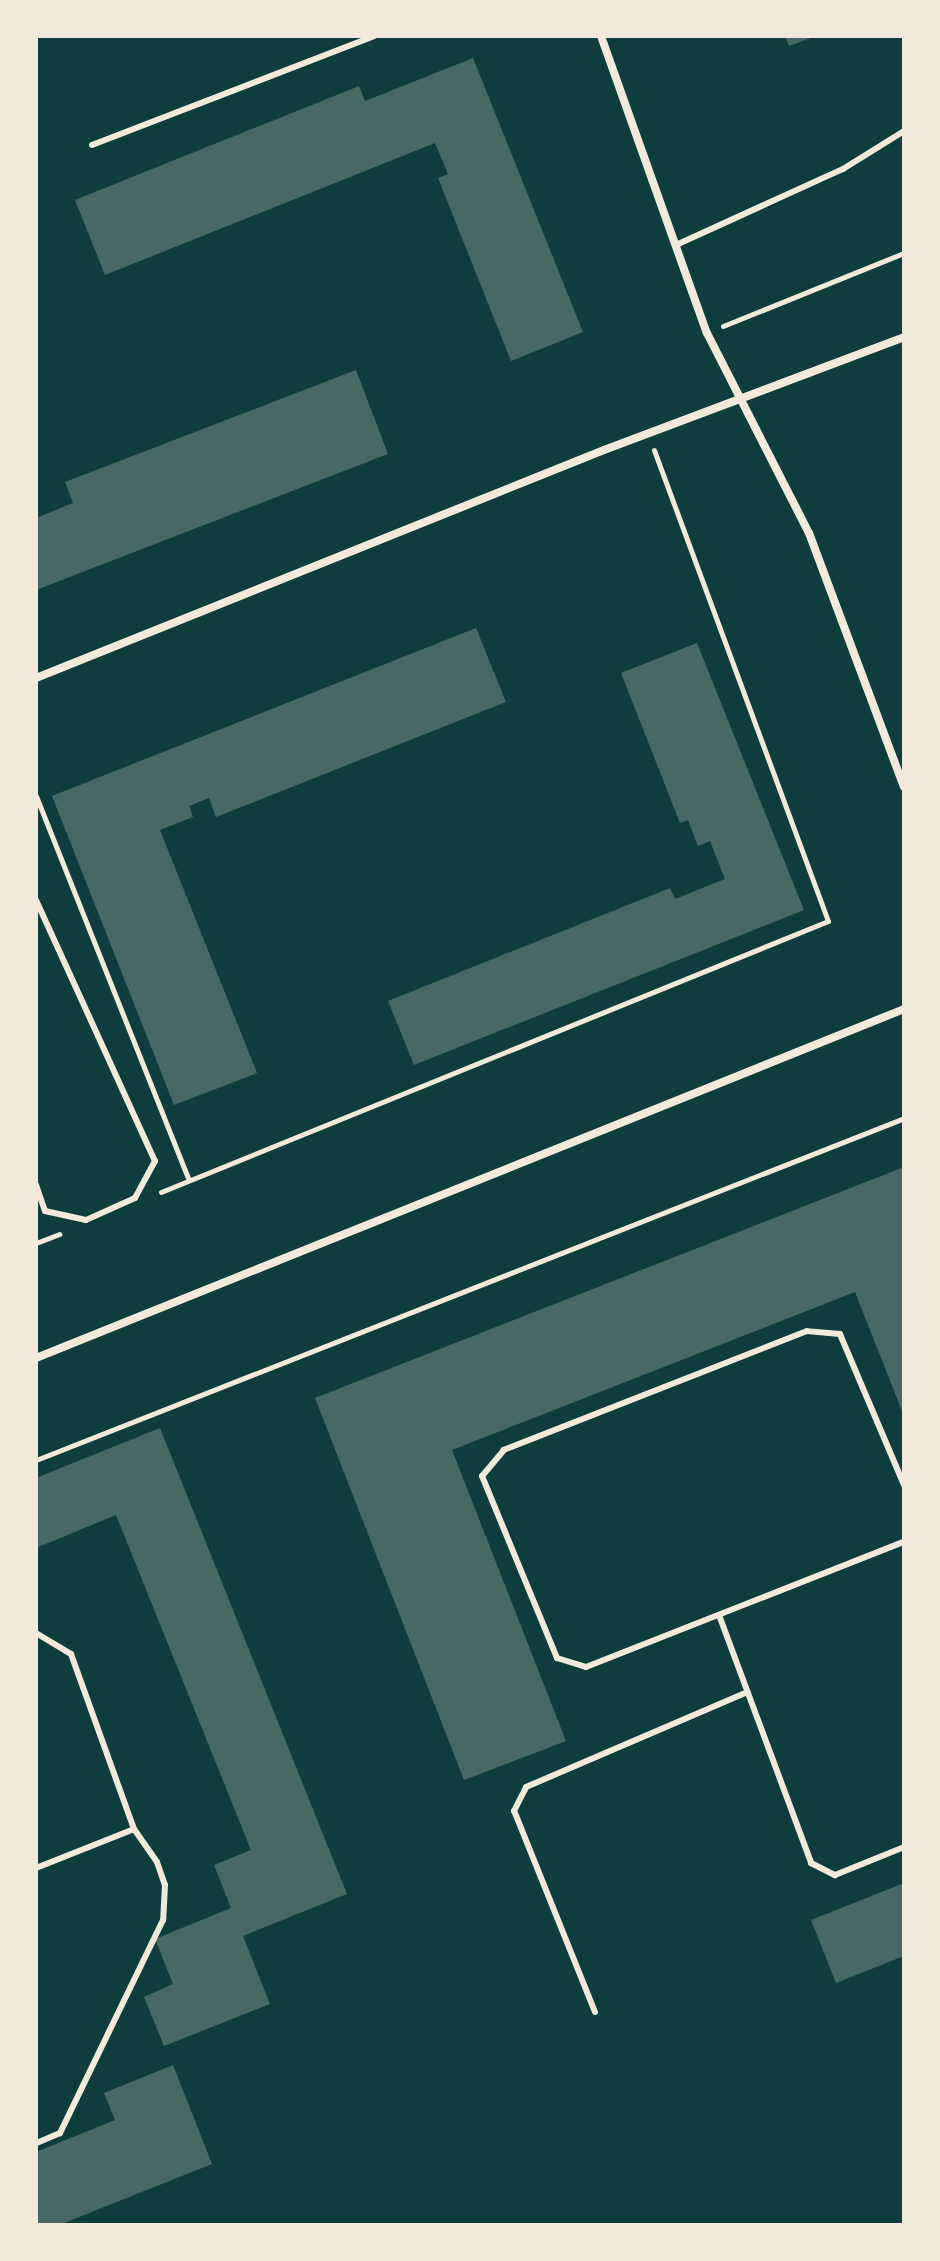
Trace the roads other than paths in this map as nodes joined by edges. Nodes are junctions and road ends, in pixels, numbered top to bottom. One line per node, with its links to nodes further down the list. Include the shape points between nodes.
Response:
1 (374, 36): 4 (lane)
2 (601, 36): 5 (street)
3 (904, 131): 5 (lane, via 843,169)
4 (92, 145)
5 (676, 245): 7 (street, via 707,333)
6 (904, 337): 7 (street)
7 (745, 400): 8 (street); 9 (street, via 809,533)
8 (36, 678)
9 (904, 787)
10 (36, 900): 12 (lane, via 155,1161 135,1198 86,1220 45,1211)
11 (904, 1009): 13 (street)
12 (36, 1185)
13 (36, 1358)
14 (904, 1485): 16 (lane, via 840,1334 807,1331 504,1450 482,1476 557,1658 586,1667)
15 (904, 1542): 16 (lane)
16 (719, 1615): 18 (lane)
17 (36, 1633): 19 (lane, via 71,1654)
18 (748, 1692): 20 (lane, via 811,1863 835,1875); 22 (lane, via 526,1787 514,1811)
19 (134, 1829): 21 (lane); 23 (lane, via 157,1862 165,1885 163,1920 60,2133)
20 (904, 1847)
21 (36, 1868)
22 (595, 2012)
23 (36, 2143)

